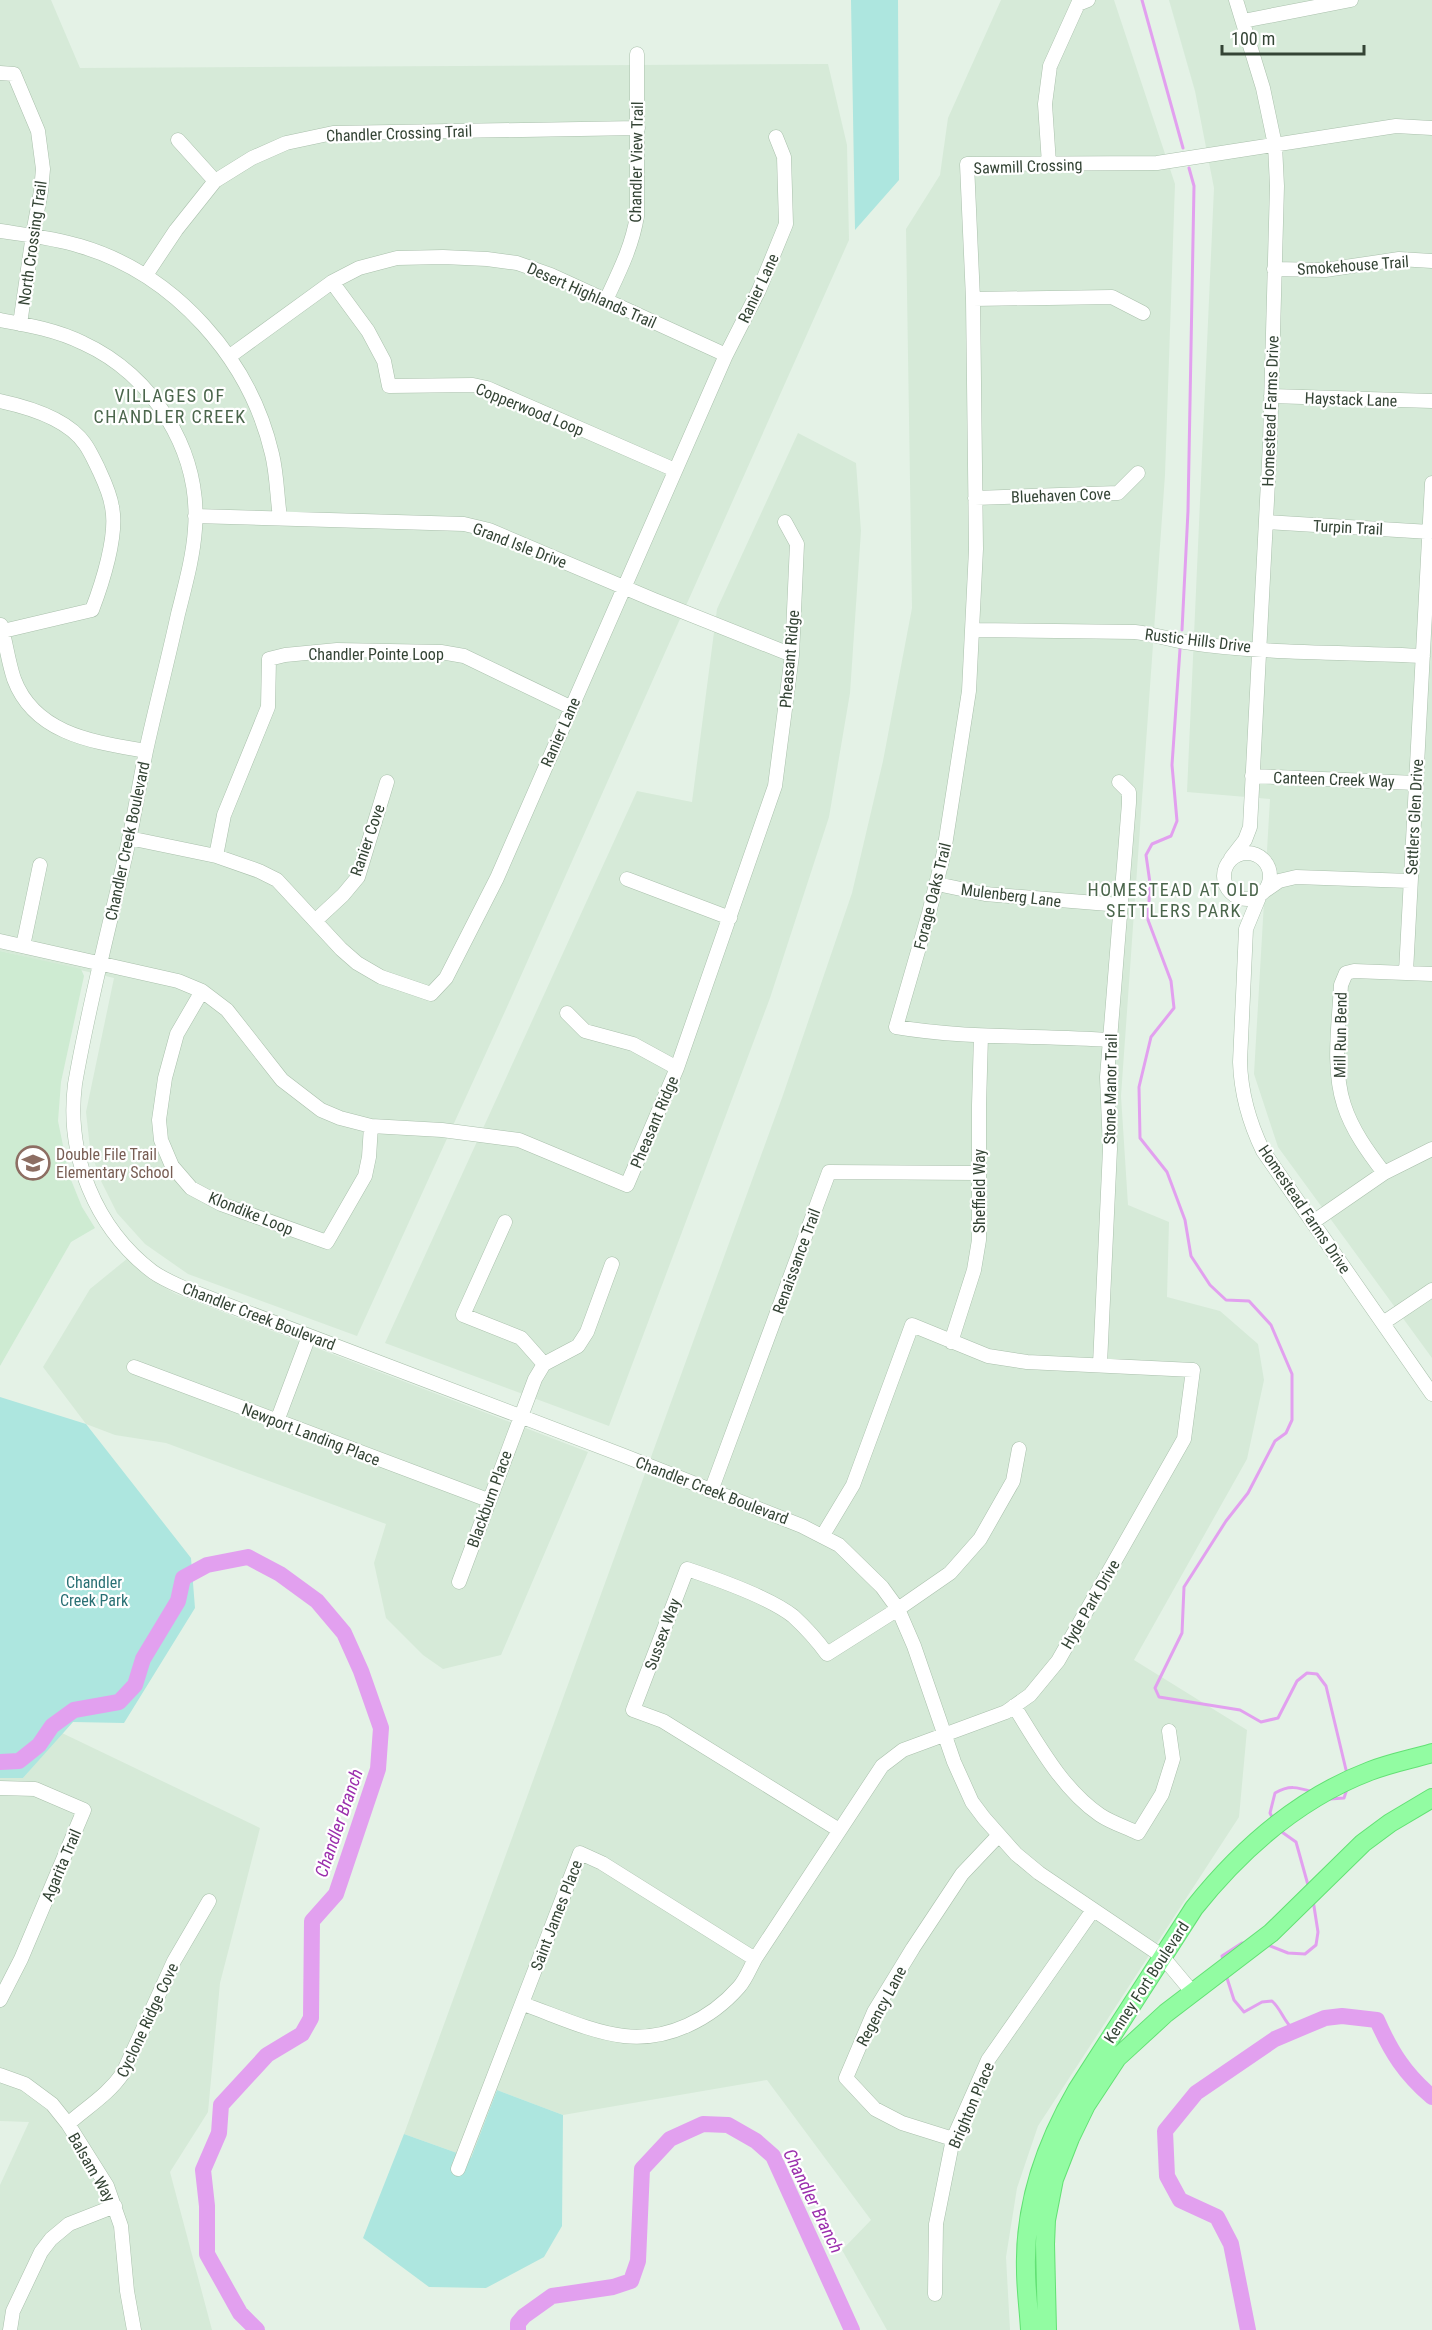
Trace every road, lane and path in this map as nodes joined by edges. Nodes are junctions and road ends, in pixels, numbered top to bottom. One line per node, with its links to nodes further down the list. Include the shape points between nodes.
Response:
1 (1088, 0): 12 (street, via 1078,4 1050,66 1045,104)
2 (1236, 0): 4 (street, Homestead Farms Drive)
3 (1350, 0): 4 (street)
4 (1243, 21): 11 (street, Homestead Farms Drive)
5 (637, 54): 7 (street, Chandler View Trail)
6 (0, 73): 15 (street, North Crossing Trail, via 14,74 38,131 42,191)
7 (638, 128): 13 (street, Chandler Crossing Trail, via 333,133 286,143); 21 (street, Chandler View Trail, via 633,239)
8 (1432, 128): 11 (street, Sawmill Crossing, via 1396,126)
9 (776, 137): 25 (street, Ranier Lane, via 784,157 786,224)
10 (178, 140): 13 (street)
11 (1275, 145): 12 (street, Sawmill Crossing, via 1157,163); 17 (street, Homestead Farms Drive)
12 (1050, 164): 20 (street, Sawmill Crossing, via 967,164)
13 (215, 181): 18 (street, Chandler Crossing Trail)
14 (0, 231): 15 (street)
15 (33, 236): 18 (street, via 81,246); 24 (street, North Crossing Trail)
16 (1432, 261): 17 (street, Smokehouse Trail, via 1400,259 1324,270)
17 (1274, 269): 27 (street, Homestead Farms Drive)
18 (146, 275): 26 (street, via 201,321)
19 (332, 282): 21 (street, Desert Highlands Trail, via 359,268 397,258 487,259 517,262); 26 (street, Desert Highlands Trail); 30 (street, Copperwood Loop, via 374,341 384,361 389,386 487,388)
20 (973, 298): 22 (street, via 1112,297); 33 (street, Sawmill Crossing)
21 (606, 300): 25 (street, Desert Highlands Trail)
22 (1143, 313)
23 (0, 320): 24 (street, Chandler Creek Boulevard)
24 (20, 324): 34 (street, Chandler Creek Boulevard, via 89,346 124,367 143,385 172,426 185,454)
25 (726, 355): 30 (street, Ranier Lane)
26 (230, 356): 35 (street, via 262,420 273,455)
27 (1271, 396): 29 (street, Haystack Lane); 37 (street, Homestead Farms Drive)
28 (0, 401): 41 (street, via 32,408 62,423 84,442 106,484 113,509 111,541 93,610)
29 (1432, 401)
30 (675, 470): 40 (street, Ranier Lane)
31 (1138, 473): 33 (street, Bluehaven Cove, via 1119,493)
32 (1432, 483): 38 (street, Settlers Glen Drive)
33 (975, 498): 39 (street, Sawmill Crossing)
34 (195, 516): 35 (street, Grand Isle Drive); 47 (street, Chandler Creek Boulevard, via 188,573)
35 (280, 517): 40 (street, Grand Isle Drive, via 464,524 489,530)
36 (785, 522): 44 (street, Pheasant Ridge, via 797,544)
37 (1266, 522): 38 (street, Turpin Trail); 43 (street, Homestead Farms Drive)
38 (1430, 531): 45 (street, Settlers Glen Drive)
39 (976, 549): 42 (street, Forage Oaks Trail)
40 (626, 587): 44 (street, Grand Isle Drive); 46 (street, Ranier Lane)
41 (1, 627): 47 (street, via 15,681 39,717 69,734)
42 (973, 630): 43 (street, Rustic Hills Drive, via 1135,632 1184,642); 61 (street, Forage Oaks Trail, via 969,691)
43 (1259, 648): 45 (street, Rustic Hills Drive); 48 (street, Homestead Farms Drive)
44 (792, 655): 65 (street, Pheasant Ridge, via 775,786)
45 (1423, 656): 51 (street, Settlers Glen Drive)
46 (570, 707): 54 (street, Chandler Pointe Loop, via 464,657 441,652 337,650 269,659 268,707 224,815); 66 (street, Ranier Lane, via 497,878 446,978 431,994 381,977 357,963)
47 (146, 751): 53 (street, Chandler Creek Boulevard)
48 (1252, 776): 51 (street, Canteen Creek Way); 52 (street, Homestead Farms Drive)
49 (387, 782): 66 (street, Ranier Cove, via 358,877)
50 (1119, 782): 64 (street, Stone Manor Trail, via 1128,792 1130,803)
51 (1416, 783): 60 (street, Settlers Glen Drive)
52 (1250, 827): 55 (street, Homestead Farms Drive); 56 (street, Homestead Farms Drive)
53 (129, 838): 54 (street, Ranier Lane); 70 (street, Chandler Creek Boulevard)
54 (216, 856): 66 (street, Ranier Lane, via 277,880)
55 (1231, 858): 56 (street, via 1254,853); 63 (street, Homestead Farms Drive, via 1224,880)
56 (1264, 860): 58 (street); 62 (street, Homestead Farms Drive, via 1270,876)
57 (40, 865): 69 (street)
58 (1296, 877): 60 (street); 62 (street, via 1279,881)
59 (627, 879): 65 (street)
60 (1410, 881): 71 (street, Settlers Glen Drive)
61 (937, 884): 64 (street, Mulenberg Lane, via 985,894); 75 (street, Forage Oaks Trail, via 896,1027)
62 (1263, 892): 63 (street, via 1246,899); 67 (street, Homestead Farms Drive)
63 (1232, 893): 67 (street, Homestead Farms Drive)
64 (1121, 905): 76 (street, Stone Manor Trail)
65 (730, 918): 77 (street, Pheasant Ridge)
66 (316, 920)
67 (1246, 929): 83 (street, Homestead Farms Drive, via 1240,1062 1244,1097 1263,1150)
68 (0, 941): 69 (street, Pheasant Ridge)
69 (23, 946): 70 (street, Pheasant Ridge)
70 (100, 964): 73 (street, Pheasant Ridge, via 178,981); 87 (street, Chandler Creek Boulevard, via 73,1104 78,1156 94,1201 129,1248 154,1273)
71 (1406, 972): 72 (street, Mill Run Bend); 81 (street, Mill Run Bend, via 1354,971 1346,973 1341,985 1341,1093 1355,1131)
72 (1432, 974)
73 (202, 991): 78 (street, Pheasant Ridge, via 227,1010 282,1080 321,1110); 78 (street, Klondike Loop, via 177,1034 159,1120 161,1140 172,1166 191,1188 221,1204 327,1242 365,1176)
74 (567, 1013): 77 (street, via 585,1031 633,1044)
75 (981, 1036): 76 (street, Forage Oaks Trail); 80 (street, Sheffield Way)
76 (1110, 1040): 90 (street, Stone Manor Trail, via 1108,1227)
77 (677, 1068): 78 (street, Pheasant Ridge, via 627,1185 519,1140)
78 (371, 1126)
79 (1432, 1149): 81 (street)
80 (979, 1173): 88 (street, Sheffield Way, via 977,1258); 96 (street, Renaissance Trail, via 829,1172)
81 (1383, 1173): 83 (street)
82 (505, 1222): 89 (street, via 463,1315 521,1338)
83 (1313, 1222): 86 (street, Homestead Farms Drive)
84 (612, 1264): 89 (street, via 578,1346)
85 (1432, 1290): 86 (street)
86 (1383, 1323): 92 (street, Homestead Farms Drive)
87 (309, 1336): 93 (street, Chandler Creek Boulevard); 94 (street)
88 (951, 1342): 90 (street, Hyde Park Drive, via 988,1356); 98 (street, Hyde Park Drive, via 912,1325 853,1485)
89 (544, 1364): 93 (street, Blackburn Place)
90 (1100, 1364): 101 (street, Hyde Park Drive, via 1193,1370 1184,1439 1058,1661 1030,1695)
91 (134, 1367): 94 (street, Newport Landing Place)
92 (1432, 1394)
93 (520, 1416): 96 (street, Chandler Creek Boulevard); 97 (street, Blackburn Place)
94 (277, 1421): 97 (street, Newport Landing Place)
95 (1019, 1449): 100 (street, via 1013,1481 980,1539 950,1573)
96 (711, 1491): 98 (street, Chandler Creek Boulevard)
97 (488, 1500): 99 (street, Blackburn Place)
98 (823, 1535): 100 (street, Chandler Creek Boulevard, via 862,1565)
99 (459, 1582)
100 (898, 1609): 103 (street, Chandler Creek Boulevard); 107 (street, Sussex Way, via 827,1654 808,1632 770,1602 687,1569 633,1710 663,1721)
101 (1014, 1706): 102 (street, via 1071,1789 1101,1815 1138,1833 1162,1794 1173,1759); 103 (street, Hyde Park Drive)
102 (1169, 1731)
103 (944, 1735): 107 (street, Hyde Park Drive, via 903,1750 882,1766); 108 (street, Chandler Creek Boulevard, via 972,1802)
104 (1432, 1753): 111 (main road, Kenney Fort Boulevard, via 1379,1768 1336,1787 1283,1818 1214,1882)
105 (0, 1788): 114 (street, Agarita Trail, via 35,1789 84,1810)
106 (1432, 1798): 113 (main road, Kenney Fort Boulevard, via 1390,1823 1339,1864 1271,1933)
107 (839, 1830): 112 (street, Hyde Park Drive)
108 (998, 1836): 110 (street, Chandler Creek Boulevard, via 1039,1873); 118 (street, Regency Lane, via 962,1874 913,1948 874,2012 846,2078 875,2109 902,2123)
109 (208, 1901): 117 (street, Cyclone Ridge Cove, via 174,1961 123,2073 96,2103)
110 (1092, 1910): 111 (street, Chandler Creek Boulevard); 118 (street, Brighton Place, via 988,2060)
111 (1162, 1956): 113 (street, Chandler Creek Boulevard); 125 (main road, Kenney Fort Boulevard, via 1077,2090 1042,2161 1027,2234)
112 (755, 1959): 115 (street, Hyde Park Drive, via 740,1985 718,2008 678,2030 625,2036); 115 (street, Saint James Place, via 580,1852)
113 (1197, 1990): 126 (main road, Kenney Fort Boulevard, via 1117,2058 1070,2138 1054,2179 1046,2220)
114 (0, 2000)
115 (523, 2004): 119 (street, Saint James Place)
116 (0, 2075): 117 (street, Balsam Way, via 43,2096)
117 (68, 2124): 120 (street, Balsam Way, via 107,2186)
118 (953, 2139): 121 (street, Brighton Place, via 936,2224)
119 (458, 2169)
120 (115, 2206): 122 (street, via 69,2224 51,2239); 124 (street, Balsam Way)
121 (935, 2294)
122 (6, 2309): 123 (street)
123 (10, 2330)
124 (134, 2330)
125 (1030, 2330)
126 (1047, 2330)

